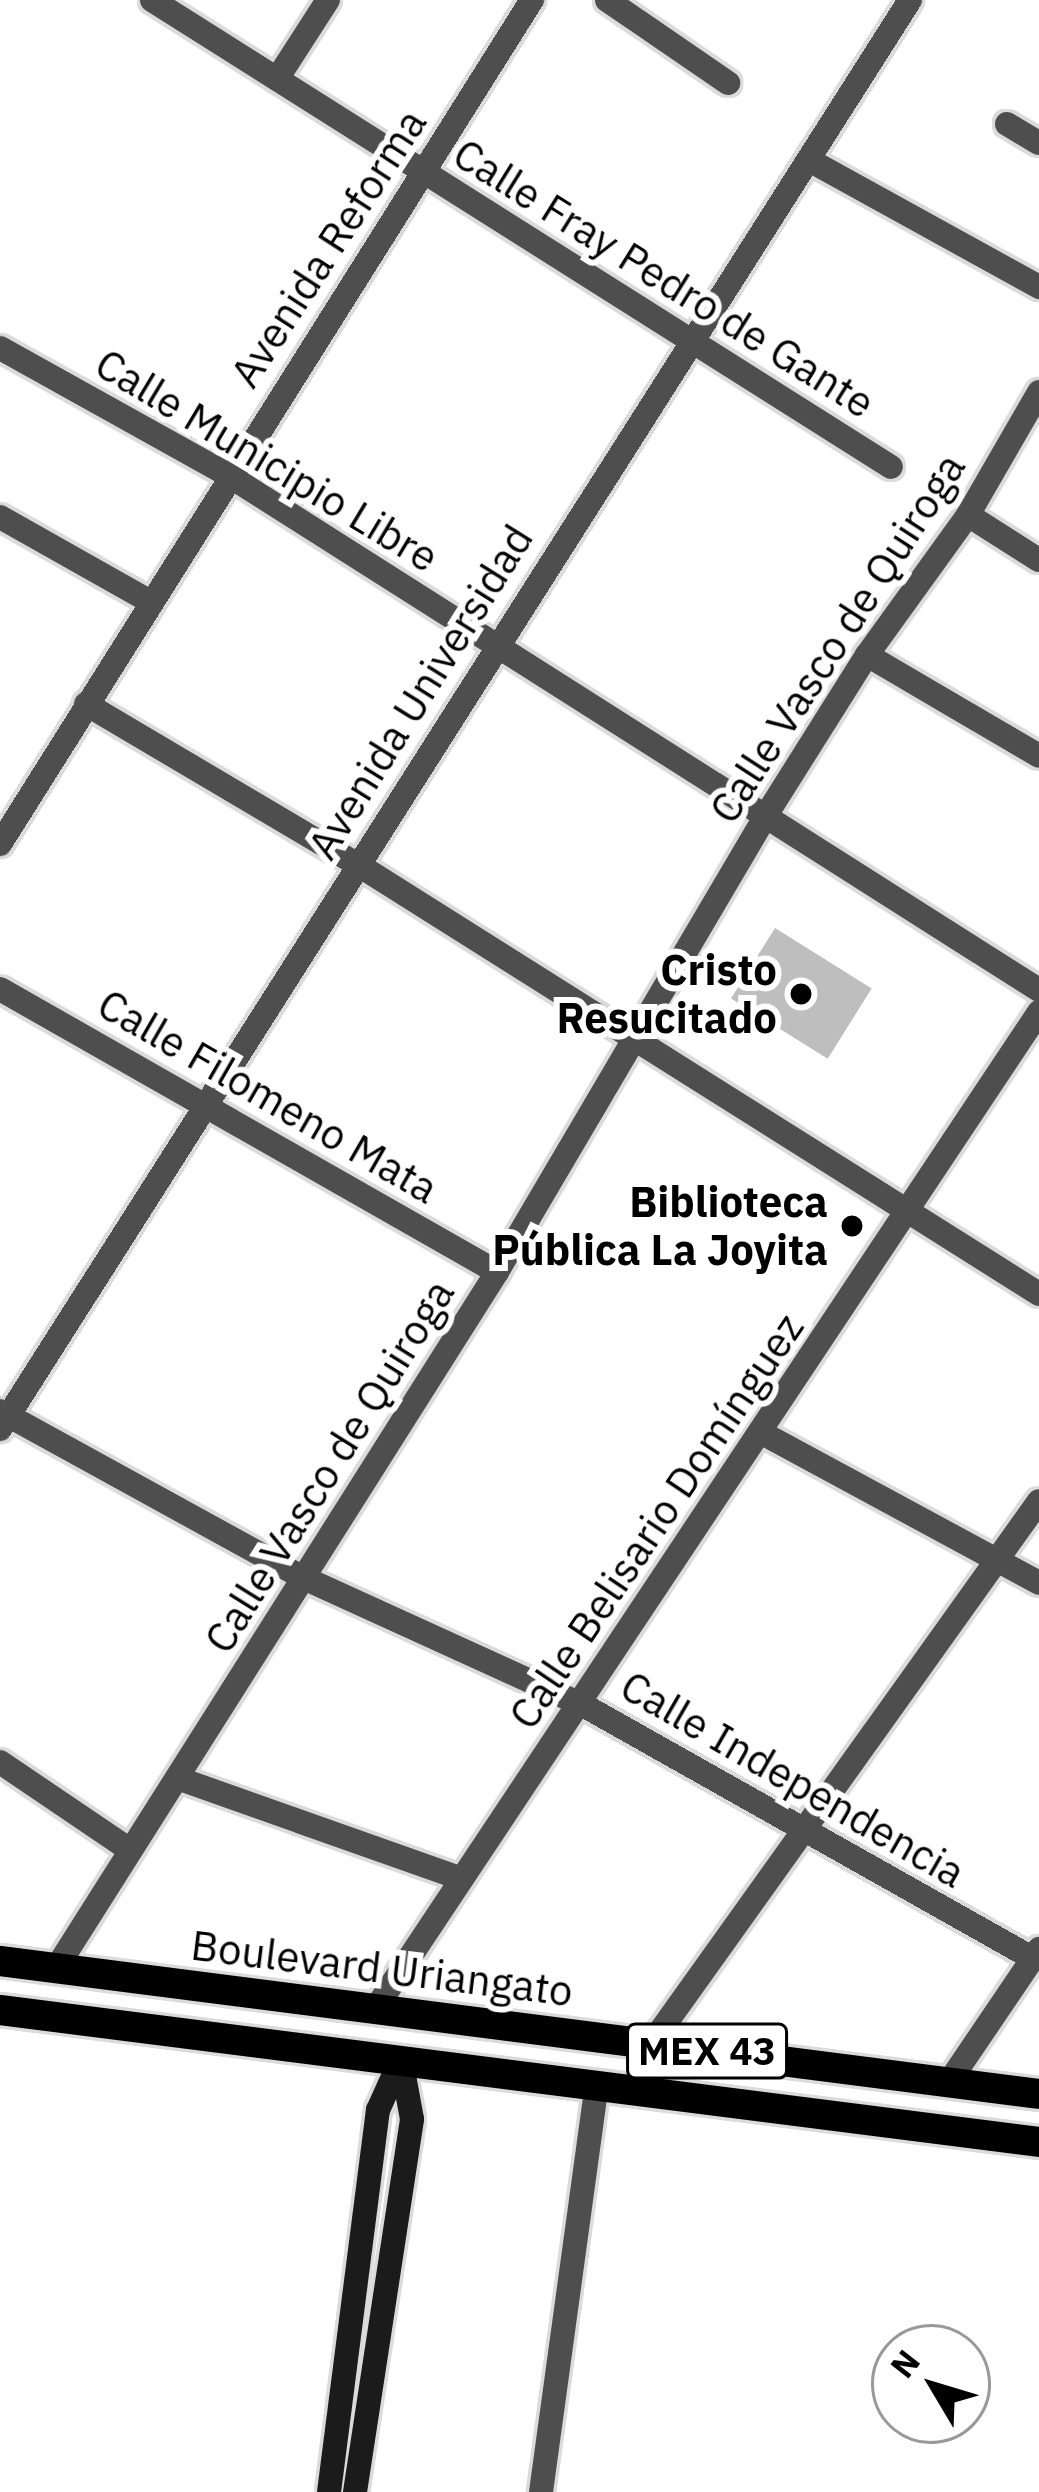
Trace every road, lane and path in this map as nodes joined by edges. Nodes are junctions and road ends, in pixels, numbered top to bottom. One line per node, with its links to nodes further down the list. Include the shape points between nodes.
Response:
1 (152, 0): 6 (street, Calle Fray Pedro de Gante)
2 (328, 0): 6 (street)
3 (532, 0): 11 (street, Avenida Reforma)
4 (607, 0): 7 (street)
5 (910, 0): 10 (street, Avenida Universidad)
6 (277, 79): 11 (street, Calle Fray Pedro de Gante)
7 (728, 83)
8 (1006, 124): 9 (street)
9 (1039, 143)
10 (809, 160): 12 (street); 13 (street, Avenida Universidad)
11 (425, 173): 13 (street, Calle Fray Pedro de Gante); 17 (street, Avenida Reforma)
12 (1039, 286)
13 (691, 344): 16 (street, Calle Fray Pedro de Gante); 22 (street, Avenida Universidad)
14 (0, 349): 17 (street, Calle Municipio Libre)
15 (1039, 392): 18 (street, Calle Vasco de Quiroga)
16 (891, 467)
17 (227, 475): 21 (street, Avenida Reforma); 22 (street, Calle Municipio Libre)
18 (968, 515): 20 (street); 23 (street, Calle Vasco de Quiroga)
19 (0, 517): 21 (street)
20 (1039, 560)
21 (149, 601): 24 (street, Avenida Reforma)
22 (496, 643): 26 (street, Calle Municipio Libre); 28 (street, Avenida Universidad)
23 (867, 655): 25 (street); 26 (street, Calle Vasco de Quiroga)
24 (86, 704): 27 (street, Avenida Reforma); 28 (street)
25 (1039, 757)
26 (765, 817): 30 (street, Calle Municipio Libre); 32 (street, Calle Vasco de Quiroga)
27 (0, 844)
28 (357, 864): 32 (street); 33 (street, Avenida Universidad)
29 (0, 989): 33 (street, Calle Filomeno Mata)
30 (1039, 990)
31 (1039, 1012): 34 (street, Calle Belisario Domínguez)
32 (632, 1042): 34 (street); 35 (street, Calle Vasco de Quiroga)
33 (206, 1104): 35 (street, Calle Filomeno Mata); 37 (street, Avenida Universidad)
34 (910, 1212): 36 (street); 38 (street, Calle Belisario Domínguez)
35 (497, 1272): 41 (street, Calle Vasco de Quiroga)
36 (1039, 1294)
37 (3, 1419): 41 (street, Calle Independencia)
38 (760, 1432): 40 (street); 43 (street, Calle Belisario Domínguez)
39 (1039, 1501): 40 (street)
40 (1001, 1561): 42 (street); 46 (street)
41 (306, 1580): 43 (street, Calle Independencia); 45 (street, Calle Vasco de Quiroga)
42 (1039, 1583)
43 (583, 1705): 46 (street, Calle Independencia); 48 (street, Calle Belisario Domínguez)
44 (0, 1762): 47 (street)
45 (177, 1778): 47 (street, Calle Vasco de Quiroga); 48 (street)
46 (806, 1835): 49 (street, Calle Independencia); 55 (street)
47 (130, 1850): 51 (street, Calle Vasco de Quiroga)
48 (462, 1879): 53 (street, Calle Belisario Domínguez)
49 (1036, 1953): 57 (street)
50 (0, 1961): 51 (main road, Boulevard Uriangato / MEX 43)
51 (57, 1967): 53 (main road, Boulevard Uriangato / MEX 43)
52 (0, 2010): 56 (main road, Boulevard Uriangato / MEX 43)
53 (374, 2011): 54 (main road, Boulevard Uriangato / MEX 43); 56 (main road)
54 (457, 2022): 55 (main road, Boulevard Uriangato / MEX 43); 56 (main road)
55 (651, 2044): 57 (main road, Boulevard Uriangato / MEX 43)
56 (401, 2059): 58 (main road, Boulevard Uriangato / MEX 43); 61 (street, via 378,2110); 62 (street, via 412,2119)
57 (949, 2082): 59 (main road, Boulevard Uriangato / MEX 43)
58 (596, 2088): 60 (main road, Boulevard Uriangato / MEX 43); 63 (street)
59 (1039, 2094)
60 (1039, 2142)
61 (329, 2492)
62 (355, 2492)
63 (541, 2492)

